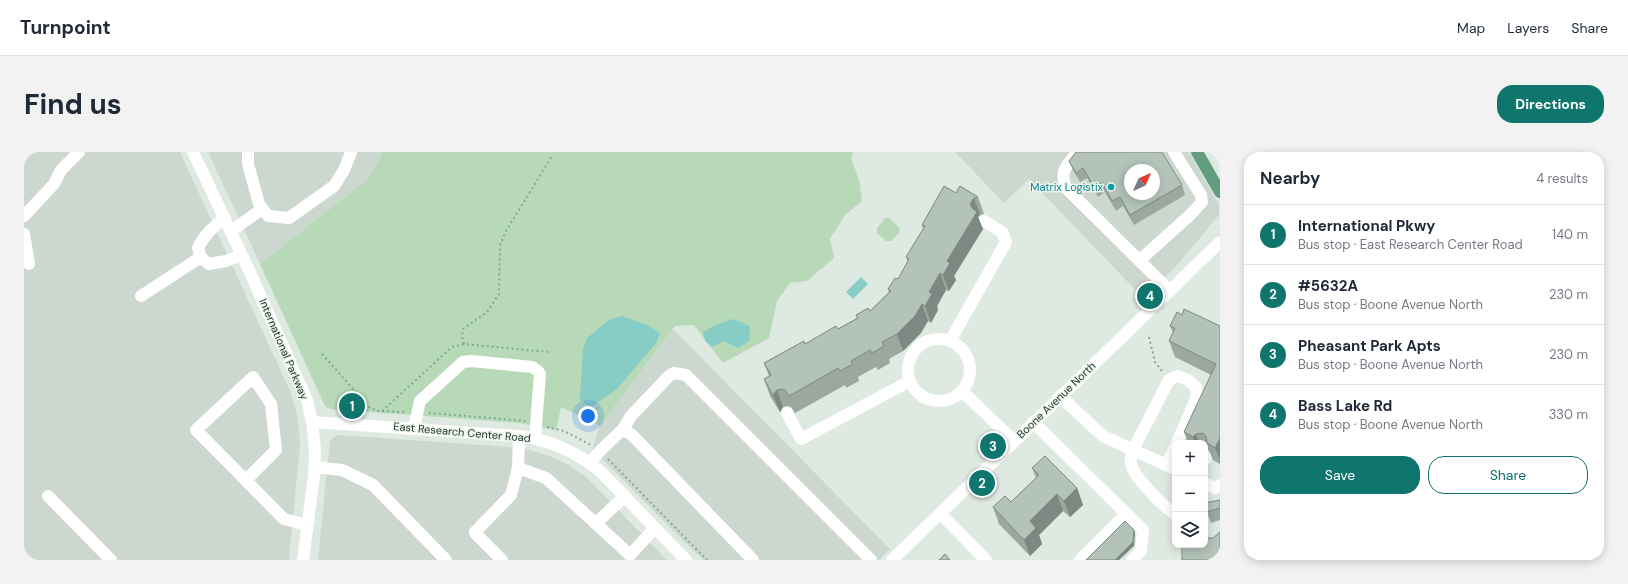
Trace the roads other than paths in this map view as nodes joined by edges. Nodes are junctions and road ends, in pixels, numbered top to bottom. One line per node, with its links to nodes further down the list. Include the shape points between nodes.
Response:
1 (79, 152): 10 (street)
2 (193, 152): 11 (street, International Parkway)
3 (248, 152): 9 (street, via 248,164)
4 (351, 152): 9 (street, via 334,186 289,218 268,216)
5 (1078, 152): 18 (street, via 1065,168 1062,180 1067,189)
6 (1174, 152): 18 (street, via 1201,195 1202,202)
7 (1197, 152): 8 (main road)
8 (1220, 192)
9 (262, 208): 13 (street)
10 (24, 216)
11 (224, 218): 13 (street, International Parkway); 17 (street, via 203,238 198,248)
12 (984, 221): 22 (street, via 1002,232 1006,242)
13 (231, 231): 16 (street, International Parkway)
14 (24, 234): 19 (street)
15 (1220, 242): 20 (street, Boone Avenue North)
16 (242, 255): 17 (street, via 209,264); 27 (street, International Parkway, via 297,376 307,400)
17 (201, 257): 21 (street)
18 (1140, 260): 20 (street)
19 (29, 264)
20 (1170, 291): 25 (street, Boone Avenue North)
21 (141, 296)
22 (950, 341): 23 (street, via 938,339 919,346 908,364); 24 (street, via 958,345 969,362 969,378)
23 (910, 381): 24 (street, via 917,392 935,402 955,398); 26 (street, via 801,439)
24 (962, 392): 34 (street)
25 (1060, 396): 28 (street, Boone Avenue North); 35 (street, via 1103,436)
26 (787, 413)
27 (312, 422): 29 (street, East Research Center Road); 37 (street, International Parkway)
28 (1033, 422): 34 (street, Boone Avenue North); 47 (street)
29 (414, 428): 31 (street, East Research Center Road); 32 (street, via 420,401 464,362 471,361 532,367 538,371 540,374)
30 (623, 429): 36 (street); 57 (street, via 633,436); 58 (street, via 631,416 669,376 674,373 686,375)
31 (519, 436): 32 (street, East Research Center Road); 39 (street)
32 (535, 438): 36 (street, East Research Center Road, via 557,444)
33 (1178, 440): 35 (street, via 1197,397 1196,387 1178,376 1169,380)
34 (1014, 441): 46 (street, Boone Avenue North)
35 (1133, 450): 38 (street); 45 (street, via 1130,461 1138,478)
36 (590, 463): 44 (street, East Research Center Road)
37 (314, 467): 49 (street, International Parkway); 55 (street, via 342,470 372,485)
38 (1171, 467)
39 (518, 468): 48 (street, via 546,478); 56 (street, via 511,495 475,532)
40 (246, 480): 40 (street, via 196,430 253,377 271,404 276,450); 49 (street, via 284,519)
41 (1208, 484): 42 (street, via 1216,488)
42 (1220, 485)
43 (48, 496): 53 (street)
44 (625, 496): 48 (street); 50 (street, East Research Center Road)
45 (1173, 512)
46 (940, 513): 59 (street, Boone Avenue North); 60 (street)
47 (1126, 514): 61 (street); 62 (street, via 1143,530 1141,551)
48 (596, 523): 51 (street)
49 (307, 526): 54 (street, International Parkway)
50 (655, 528): 51 (street); 52 (street, East Research Center Road)
51 (628, 557)
52 (679, 558)
53 (111, 560)
54 (303, 560)
55 (446, 560)
56 (502, 560)
57 (753, 560)
58 (871, 560)
59 (892, 560)
60 (986, 560)
61 (1080, 560)
62 (1132, 560)

